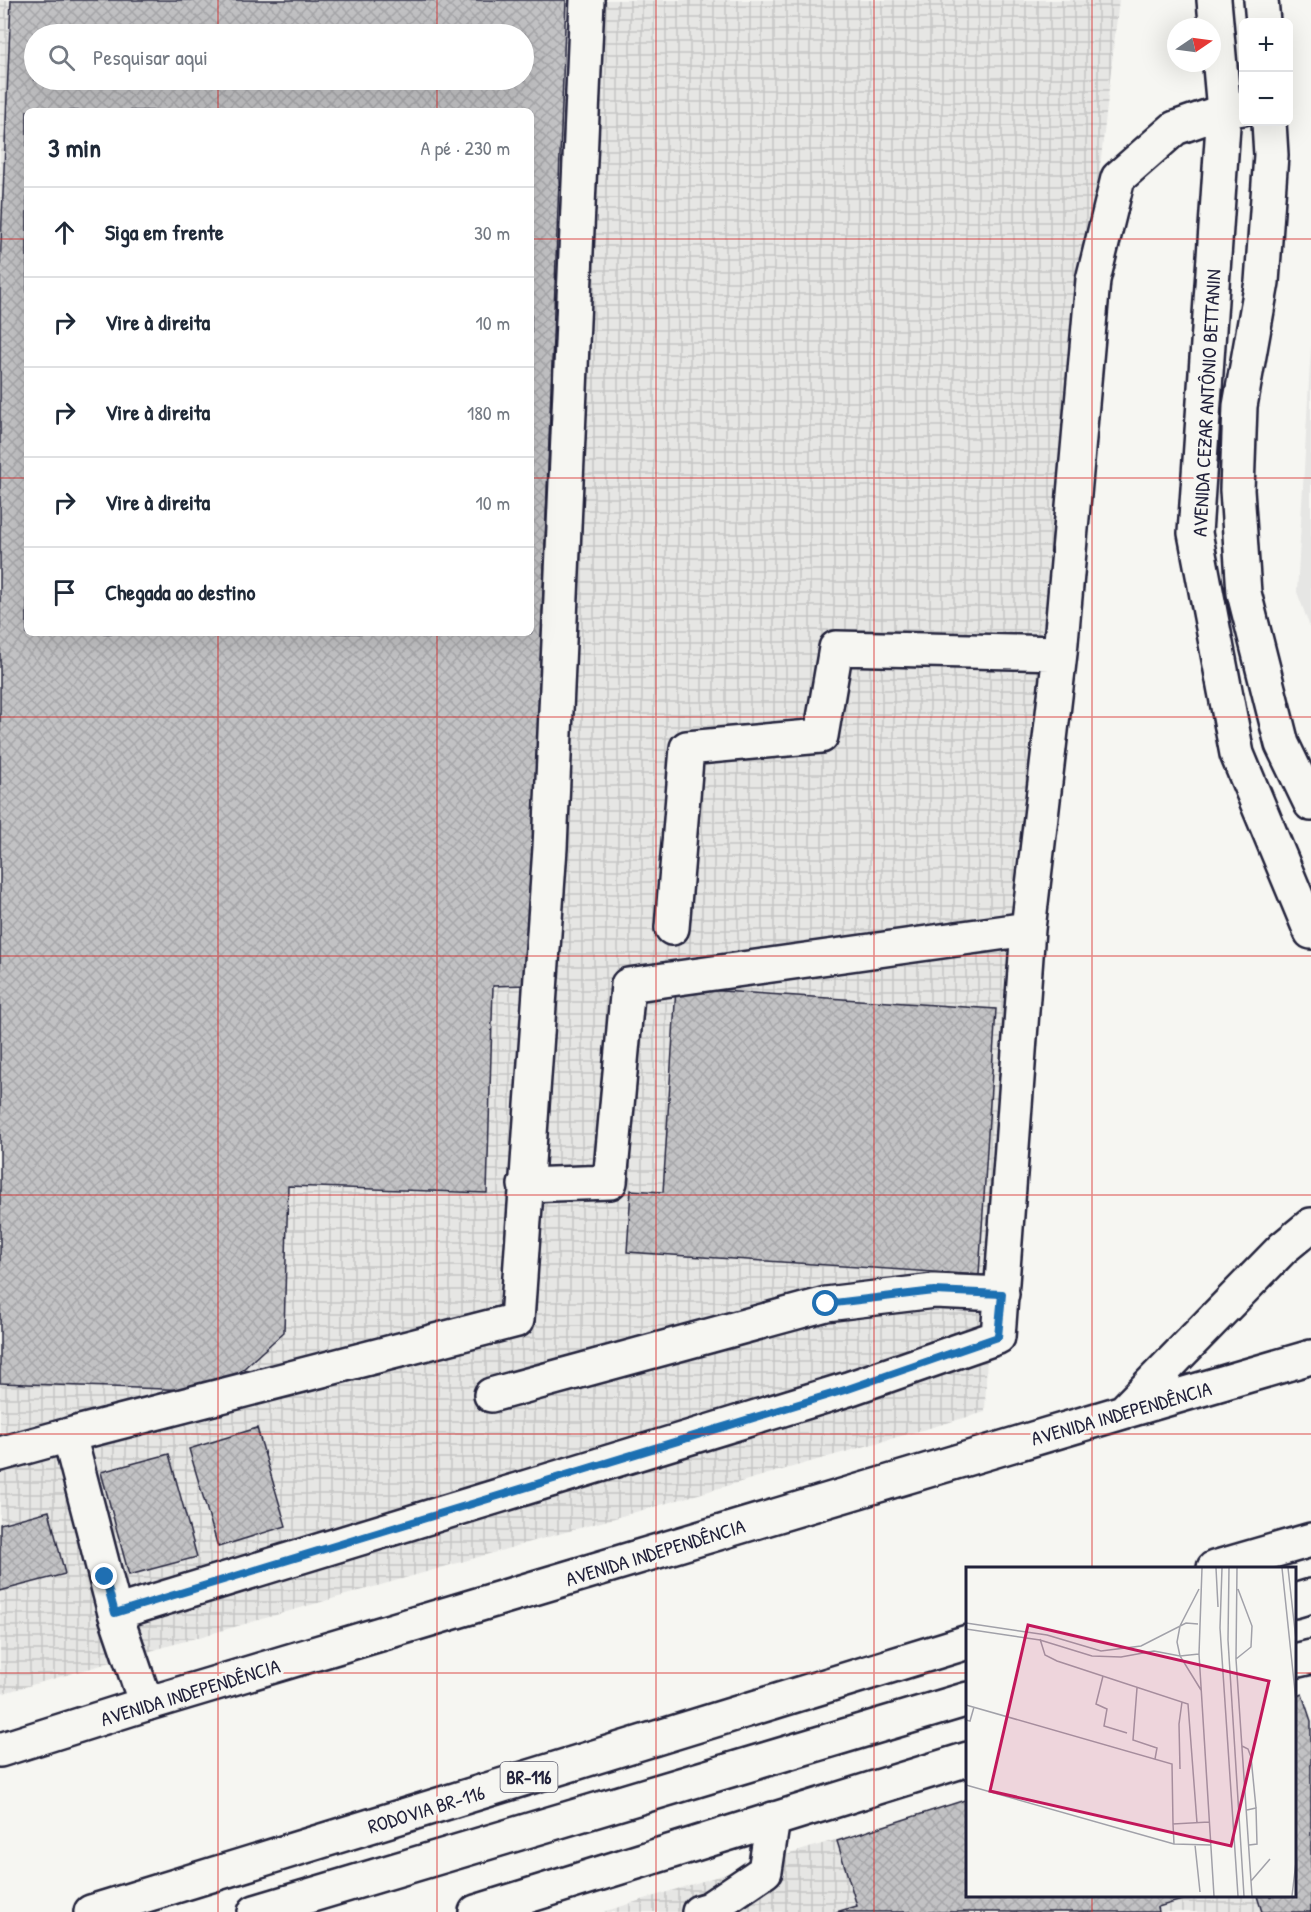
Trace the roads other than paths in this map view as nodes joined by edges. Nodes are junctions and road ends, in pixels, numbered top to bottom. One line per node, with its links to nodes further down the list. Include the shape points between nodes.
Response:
1 (587, 0): 12 (main road, via 550,848)
2 (1214, 0): 5 (main road, AVENIDA CEZAR ANTÔNIO BETTANIN)
3 (1261, 0): 4 (main road)
4 (1263, 18)
5 (1234, 109): 7 (main road, via 1174,128 1118,178 1093,280); 11 (main road, AVENIDA CEZAR ANTÔNIO BETTANIN, via 1195,533 1237,754)
6 (1269, 126): 8 (main road, AVENIDA CEZAR ANTÔNIO BETTANIN, via 1271,155 1262,282 1240,406 1237,490 1244,593 1282,744)
7 (1060, 653): 9 (main road, via 836,648 821,736 687,748); 10 (main road)
8 (1311, 804)
9 (672, 928)
10 (1028, 929): 12 (main road, via 628,985 610,1182); 14 (main road)
11 (1311, 932)
12 (525, 1185): 18 (main road, via 517,1320)
13 (1311, 1225): 17 (main road, via 1283,1248)
14 (1002, 1294): 16 (main road, via 934,1291 826,1304); 24 (main road, via 998,1337 848,1389)
15 (1311, 1357): 17 (main road, AVENIDA INDEPENDÊNCIA)
16 (491, 1395)
17 (1123, 1412): 29 (main road, AVENIDA INDEPENDÊNCIA)
18 (69, 1435): 19 (main road); 24 (main road)
19 (0, 1454)
20 (1311, 1540): 21 (main road)
21 (1221, 1567)
22 (1311, 1596): 23 (main road)
23 (1296, 1600)
24 (115, 1613): 29 (main road)
25 (966, 1643): 33 (main road, RODOVIA BR-116 / BR-116)
26 (1311, 1657): 27 (main road)
27 (1296, 1661)
28 (966, 1700): 34 (main road, BR-116)
29 (146, 1704): 30 (main road, AVENIDA INDEPENDÊNCIA)
30 (0, 1750)
31 (966, 1760): 32 (main road)
32 (773, 1819): 35 (main road); 36 (main road, via 765,1871)
33 (91, 1912)
34 (255, 1912)
35 (476, 1912)
36 (699, 1912)

